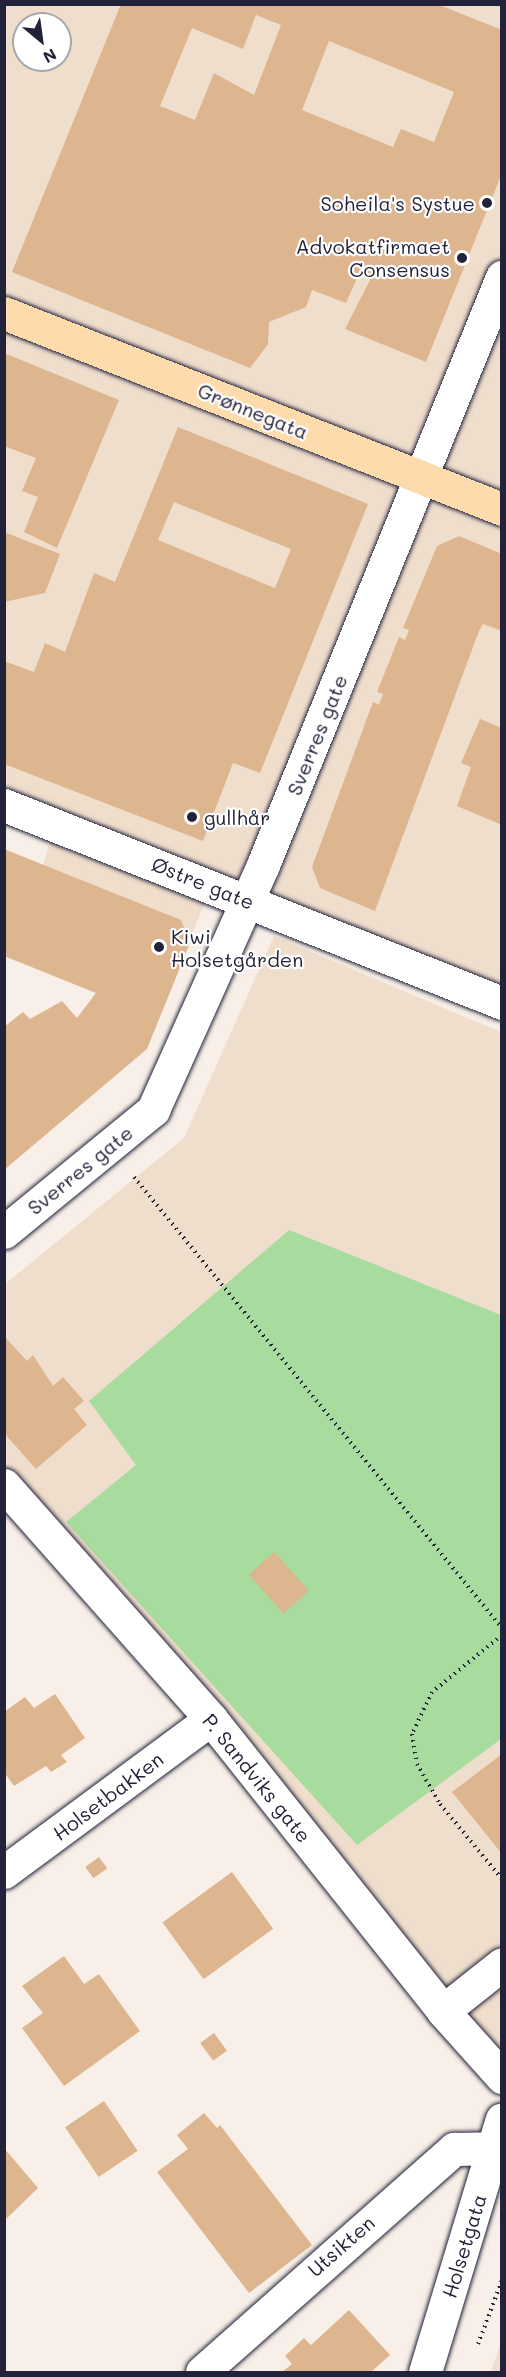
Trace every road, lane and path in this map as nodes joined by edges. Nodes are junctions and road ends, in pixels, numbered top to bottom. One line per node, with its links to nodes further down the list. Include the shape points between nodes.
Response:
1 (501, 277): 3 (street, Sverres gate)
2 (4, 313): 3 (main road, Grønnegata)
3 (423, 478): 4 (main road, Grønnegata); 6 (street, Sverres gate)
4 (501, 509)
5 (4, 805): 6 (street, Østre gate)
6 (248, 901): 7 (street, Østre gate); 8 (street, Sverres gate, via 153,1110)
7 (501, 1003)
8 (109, 1145): 9 (street, Sverres gate); 11 (path)
9 (4, 1232)
10 (4, 1485): 13 (street, P. Sandviks gate)
11 (501, 1628)
12 (501, 1635): 15 (path, via 432,1692 412,1734 417,1764 440,1804)
13 (211, 1719): 14 (street, Holsetbakken); 17 (street, P. Sandviks gate)
14 (4, 1872)
15 (501, 1879)
16 (501, 1964): 17 (street)
17 (443, 2012): 18 (street, P. Sandviks gate)
18 (501, 2077)
19 (497, 2134): 22 (street, Utsikten, via 454,2150); 23 (street, Holsetgata)
20 (501, 2280): 21 (path)
21 (475, 2352)
22 (202, 2373)
23 (425, 2373)

